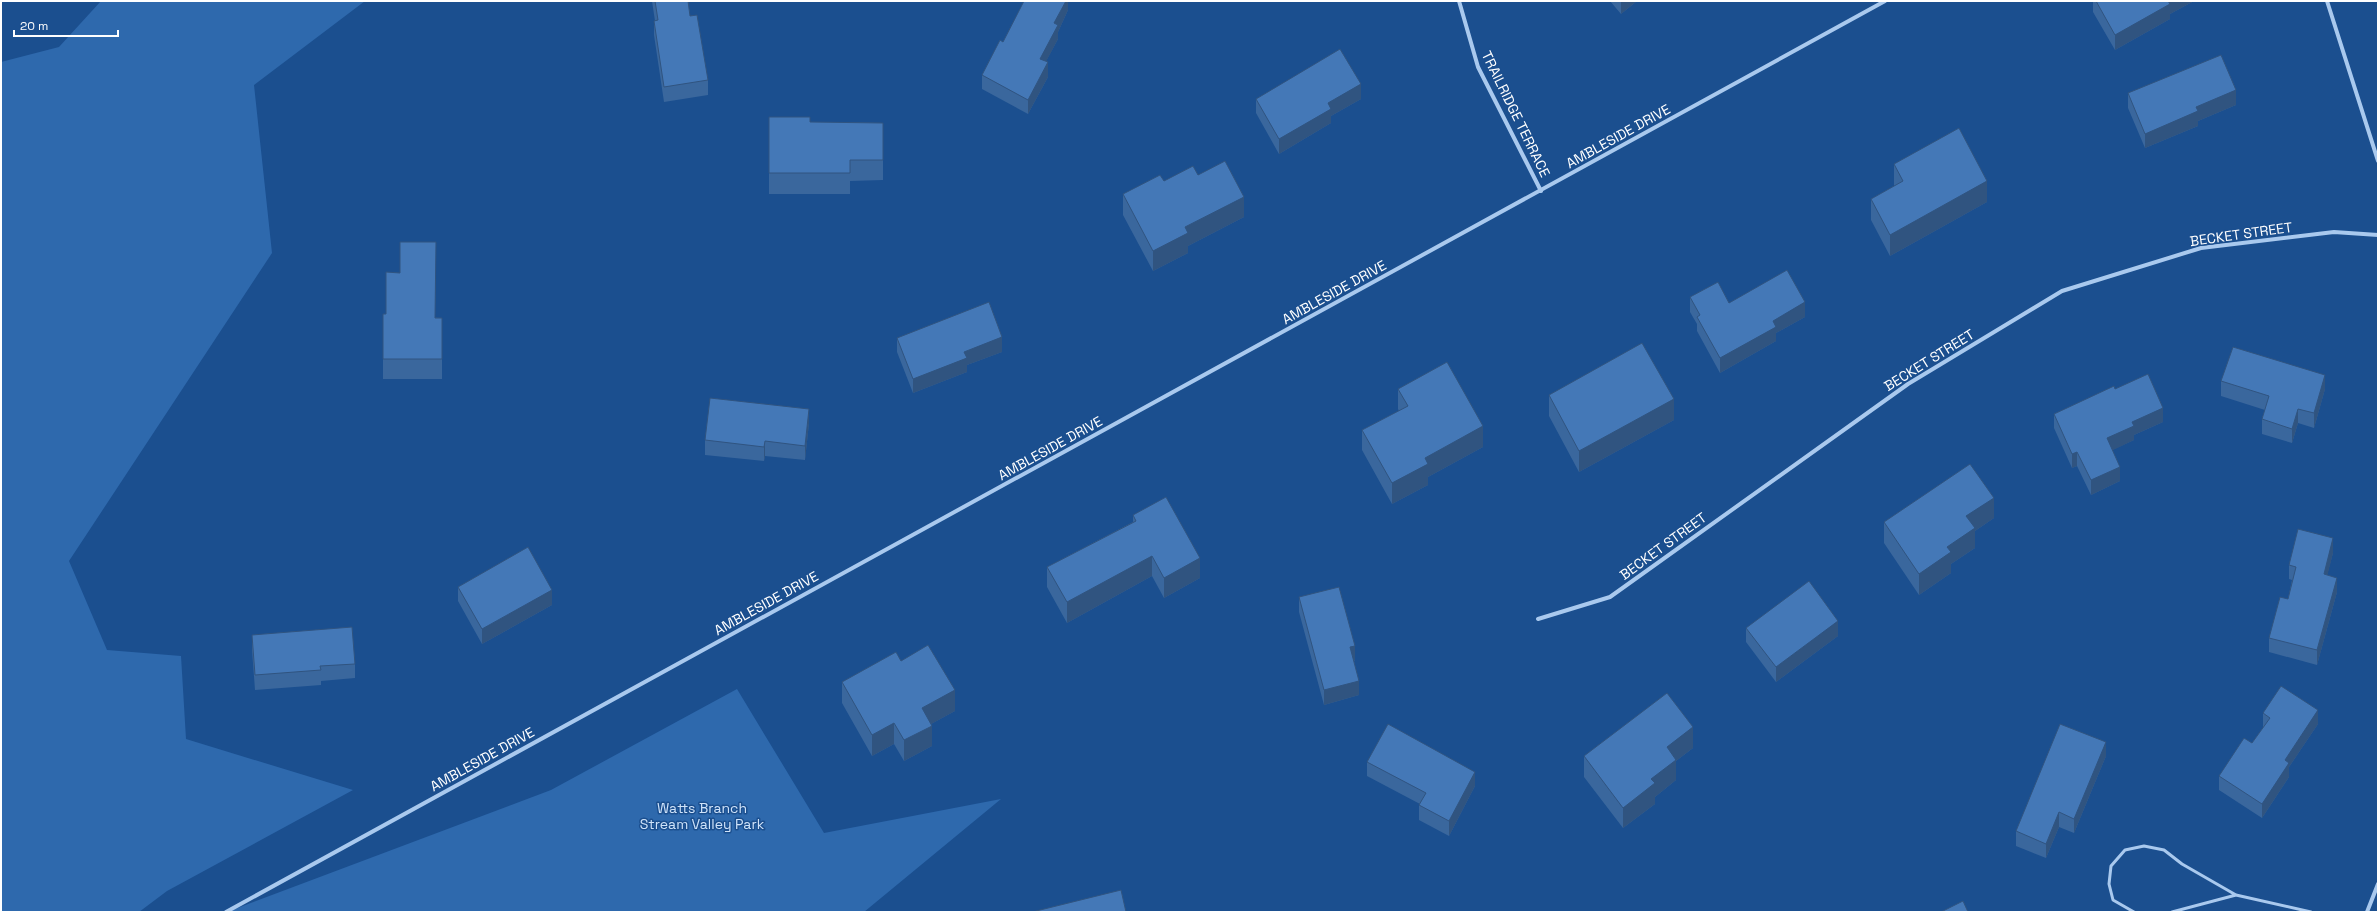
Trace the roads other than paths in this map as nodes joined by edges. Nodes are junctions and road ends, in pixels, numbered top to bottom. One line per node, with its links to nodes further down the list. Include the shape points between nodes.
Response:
1 (1459, 1): 5 (street, TRAILRIDGE TERRACE, via 1478,67)
2 (1885, 1): 5 (street, AMBLESIDE DRIVE)
3 (2327, 1): 4 (street)
4 (2378, 161)
5 (1541, 191): 10 (street, AMBLESIDE DRIVE)
6 (2378, 235): 7 (street, BECKET STREET, via 2334,232 2201,248 2062,291 1908,384 1610,597)
7 (1538, 619)
8 (2378, 884): 14 (street)
9 (2236, 895): 11 (lane, via 2182,864 2164,850 2144,846 2125,850 2111,866 2109,884 2113,900); 12 (lane); 13 (lane)
10 (226, 912)
11 (2134, 912)
12 (2172, 912)
13 (2311, 912)
14 (2367, 912)

